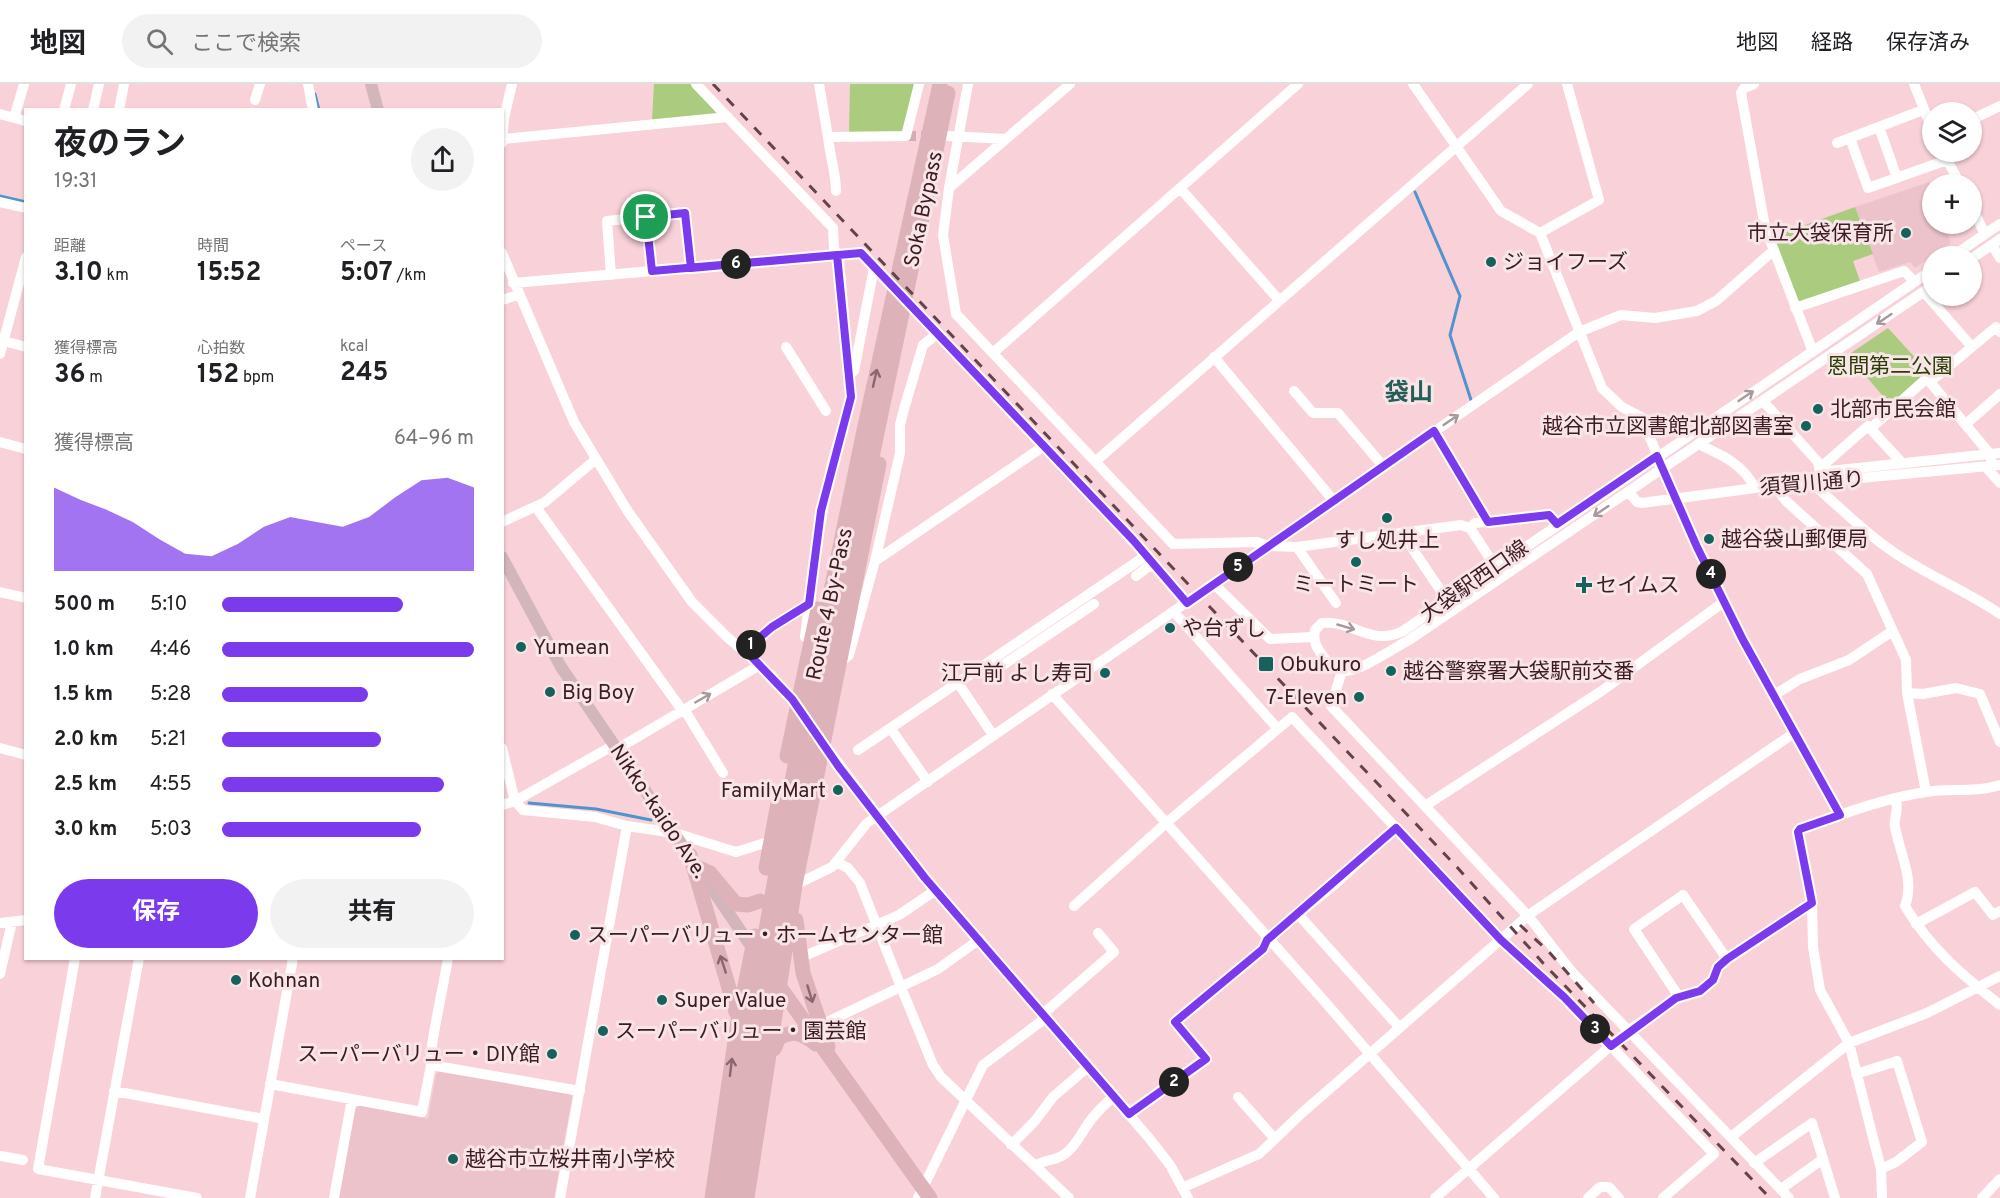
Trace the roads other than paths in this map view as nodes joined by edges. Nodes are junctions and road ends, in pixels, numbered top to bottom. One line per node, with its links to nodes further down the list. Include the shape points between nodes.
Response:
1 (24, 84): 34 (street)
2 (71, 84): 25 (street)
3 (99, 84): 26 (street)
4 (124, 84): 27 (street)
5 (260, 84): 22 (street)
6 (308, 84): 28 (street)
7 (371, 84): 29 (main road)
8 (512, 84): 36 (street)
9 (696, 84): 33 (street)
10 (819, 84): 38 (street)
11 (919, 84): 38 (street, via 906,136)
12 (939, 84): 59 (highway, Soka Bypass)
13 (950, 84): 59 (highway, Soka Bypass)
14 (968, 84): 39 (street)
15 (1070, 84): 41 (street)
16 (1298, 84): 48 (street)
17 (1413, 84): 44 (street)
18 (1528, 84): 44 (street)
19 (1567, 84): 55 (street, via 1599,200)
20 (1754, 84): 60 (street, via 1741,93 1744,120 1757,193)
21 (1914, 84): 24 (street)
22 (255, 100)
23 (2000, 106): 32 (street)
24 (1922, 107)
25 (65, 108)
26 (93, 108)
27 (119, 108)
28 (313, 108)
29 (377, 108)
30 (1922, 110): 35 (street)
31 (0, 114): 34 (street)
32 (1982, 115)
33 (728, 117): 42 (street); 62 (street, via 833,228)
34 (20, 119)
35 (1879, 127): 40 (street); 46 (street)
36 (504, 135)
37 (948, 136): 39 (street)
38 (828, 137): 49 (street, via 830,160 836,167)
39 (960, 137): 41 (street); 47 (street)
40 (1850, 138): 43 (street); 46 (street, via 1868,188)
41 (1006, 139): 47 (street)
42 (504, 141)
43 (1837, 143)
44 (1458, 145): 55 (street, via 1501,211); 76 (street)
45 (1932, 162): 46 (street)
46 (1897, 178)
47 (949, 188): 88 (street, via 943,235 956,314)
48 (1180, 188): 76 (street); 88 (street)
49 (836, 191)
50 (0, 202): 51 (street)
51 (24, 208)
52 (646, 217): 65 (street, via 685,213); 67 (street); 68 (street, via 608,221)
53 (2000, 224): 56 (street)
54 (1982, 228): 56 (street)
55 (1539, 233): 79 (street)
56 (1985, 234): 58 (street)
57 (1996, 242): 61 (street); 64 (street)
58 (1968, 246)
59 (909, 247): 99 (highway, Soka Bypass)
60 (1773, 251): 78 (street); 79 (street, via 1716,301 1697,311 1655,318 1622,315)
61 (1982, 252)
62 (837, 255): 65 (street); 66 (street, via 861,253); 90 (street)
63 (504, 258): 71 (street)
64 (2000, 258)
65 (691, 268): 67 (street)
66 (874, 268): 81 (street); 90 (street, via 854,371)
67 (652, 271): 68 (street)
68 (611, 275): 71 (street)
69 (1922, 277): 70 (street, 大袋駅西口線)
70 (1915, 282): 78 (street, via 1904,271); 86 (street, 大袋駅西口線)
71 (513, 283): 74 (street)
72 (22, 284): 82 (street)
73 (1922, 293): 94 (street, 大袋駅西口線, one-way to 94)
74 (518, 294): 75 (street); 106 (street, via 574,422)
75 (504, 299)
76 (1279, 300): 89 (street)
77 (1941, 306): 85 (street)
78 (1795, 308): 86 (street)
79 (1579, 332): 98 (street, one-way to 79); 105 (street, via 1602,388 1622,407 1641,417)
80 (2000, 332): 85 (street, via 1996,327)
81 (938, 334): 102 (street); 129 (street, via 923,345 904,409 900,453)
82 (4, 341): 83 (street); 87 (street)
83 (24, 346)
84 (786, 347): 95 (street)
85 (1972, 347): 91 (street)
86 (1813, 352): 105 (street, 大袋駅西口線, one-way to 86)
87 (0, 354)
88 (993, 354): 107 (street)
89 (1214, 357): 107 (street); 117 (street)
90 (848, 376): 141 (street, via 851,397 821,511)
91 (1930, 382): 96 (street); 97 (street, via 1927,378)
92 (1294, 391): 109 (street, via 1313,413 1338,413)
93 (2000, 394): 96 (street)
94 (1763, 400): 101 (street, 大袋駅西口線); 112 (street)
95 (826, 411)
96 (1966, 424): 104 (street)
97 (1870, 429): 108 (street); 112 (street, via 1868,426)
98 (1434, 431): 109 (street); 121 (street)
99 (869, 438): 144 (highway, Route 4 By-Pass); 153 (highway, via 849,473); 154 (highway, via 879,472)
100 (0, 442): 103 (street)
101 (1698, 444): 111 (street, 大袋駅西口線); 115 (street, via 1727,458 1748,475)
102 (1044, 446): 127 (street); 129 (street)
103 (24, 448)
104 (1995, 454): 108 (street); 110 (street)
105 (1657, 456): 111 (street); 122 (street, 大袋駅西口線)
106 (595, 460): 119 (street); 151 (street, via 673,579 705,616)
107 (1096, 461): 125 (street, via 1173,544 1257,542)
108 (1902, 463): 112 (street)
109 (1383, 466): 117 (street)
110 (1993, 466): 112 (street, 須賀川通り); 113 (street)
111 (1662, 470): 116 (street, 大袋駅西口線); 118 (street)
112 (1818, 476): 114 (street, 須賀川通り); 145 (street, via 1889,549)
113 (2000, 483)
114 (1775, 487): 115 (street, 須賀川通り); 147 (street, via 1867,574)
115 (1755, 488): 118 (street, 須賀川通り)
116 (1629, 492): 118 (street, 須賀川通り, via 1642,503); 133 (street, 大袋駅西口線, one-way to 133)
117 (1333, 500): 125 (street)
118 (1676, 500): 138 (street)
119 (536, 507): 120 (street); 163 (street)
120 (504, 521)
121 (1488, 522): 122 (street, via 1549,515); 123 (street)
122 (1557, 524): 131 (street, 大袋駅西口線)
123 (1470, 528): 124 (street, via 1461,525); 131 (street)
124 (1402, 533): 126 (street); 137 (street)
125 (1268, 546): 126 (street); 134 (street)
126 (1297, 547): 140 (street)
127 (1147, 555): 130 (street); 146 (street)
128 (504, 561): 170 (main road, Nikko-kaido Ave., via 557,660)
129 (875, 561): 154 (street, via 849,655)
130 (1155, 566): 132 (street); 139 (street)
131 (1496, 566): 133 (street); 137 (street, 大袋駅西口線)
132 (1136, 576)
133 (1503, 577): 148 (street, 大袋駅西口線)
134 (1214, 584): 139 (street); 150 (street, via 1270,639)
135 (0, 592): 136 (street)
136 (24, 598)
137 (1447, 600): 148 (street, 大袋駅西口線)
138 (1725, 601): 161 (street); 182 (street, via 1603,690)
139 (1187, 603): 143 (street)
140 (1336, 603)
141 (809, 604): 151 (street); 153 (street, via 802,658)
142 (1094, 604): 146 (street)
143 (1174, 612): 160 (street); 165 (street)
144 (833, 614): 268 (highway, Route 4 By-Pass, via 777,862); 269 (highway, Route 4 By-Pass)
145 (2000, 614)
146 (1049, 627): 156 (street); 158 (street)
147 (1891, 632): 159 (street, via 1906,660); 161 (street, via 1849,660 1800,679)
148 (1406, 635): 149 (street); 152 (street)
149 (1373, 636): 150 (street, one-way to 149, via 1318,626 1326,623); 152 (street)
150 (1314, 637): 157 (street, via 1328,663)
151 (745, 650): 155 (street)
152 (1381, 656): 157 (street)
153 (806, 662): 162 (highway)
154 (840, 663): 169 (highway)
155 (760, 665): 162 (street); 163 (street, one-way to 155)
156 (994, 671)
157 (1342, 671): 182 (street, via 1332,706)
158 (958, 683): 164 (street); 167 (street)
159 (1907, 693): 168 (street, via 1956,688 1980,694); 178 (street)
160 (1052, 694): 167 (street); 185 (street)
161 (1774, 695): 166 (street)
162 (796, 705): 169 (street); 189 (highway)
163 (683, 709): 170 (street); 175 (street)
164 (891, 729): 172 (street); 176 (street)
165 (1278, 729): 185 (street); 187 (street, via 1292,717)
166 (1794, 733): 183 (street); 199 (street)
167 (993, 735): 176 (street)
168 (2000, 742)
169 (824, 744): 184 (street); 192 (highway)
170 (615, 747): 180 (street); 188 (main road, Nikko-kaido Ave.)
171 (0, 748): 173 (street)
172 (858, 750)
173 (24, 754)
174 (504, 756): 180 (street)
175 (723, 773)
176 (928, 782): 184 (street)
177 (2000, 785): 178 (street, via 1982,791)
178 (1926, 792): 179 (street)
179 (1896, 800): 183 (street); 204 (street, via 1899,812 1894,824 1911,891 1905,906)
180 (515, 801): 181 (street); 186 (street, via 523,810 595,817)
181 (504, 804)
182 (1425, 806): 199 (street)
183 (1840, 815): 195 (street, via 1798,832)
184 (877, 816): 191 (street, via 862,827); 193 (street)
185 (1165, 824): 196 (street); 207 (street)
186 (627, 826): 188 (street); 238 (street)
187 (1396, 828): 198 (street); 208 (street)
188 (675, 833): 189 (street, via 736,852); 190 (main road, Nikko-kaido Ave.)
189 (771, 841): 194 (highway)
190 (693, 861): 194 (highway, via 710,873 736,904); 209 (main road, Nikko-kaido Ave.); 224 (highway, one-way to 190)
191 (836, 862): 192 (street); 203 (street, via 856,875)
192 (794, 890): 210 (highway); 218 (highway)
193 (936, 890): 203 (street, via 899,915); 206 (street)
194 (760, 900): 209 (highway)
195 (1812, 903): 211 (street); 228 (street, via 1811,932 1820,990)
196 (1077, 904)
197 (2000, 911): 204 (street, via 1994,915 1975,892)
198 (1298, 914): 207 (street); 226 (street)
199 (1529, 917): 208 (street); 227 (street, via 1572,972)
200 (24, 920): 201 (street)
201 (12, 922): 202 (street); 216 (street)
202 (0, 923)
203 (876, 924): 210 (street); 219 (street)
204 (1916, 924): 220 (street, via 1954,969)
205 (1098, 933): 223 (street, via 1114,952)
206 (980, 939): 219 (street, via 944,965); 223 (street)
207 (1267, 940): 232 (street); 244 (street, via 1263,949 1175,1022 1206,1059)
208 (1501, 940): 226 (street); 229 (street)
209 (753, 949): 218 (highway, Nikko-kaido Ave.); 224 (highway)
210 (801, 958): 225 (highway, one-way to 225)
211 (1727, 959): 221 (street, via 1700,991); 221 (street, via 1683,895 1634,929)
212 (75, 960): 258 (street, via 38,1169)
213 (139, 960): 237 (street)
214 (293, 960): 236 (street)
215 (448, 960): 233 (street, via 428,1061)
216 (0, 974)
217 (2000, 976): 220 (street)
218 (780, 987): 230 (highway); 231 (highway, Nikko-kaido Ave.)
219 (901, 987): 225 (street); 242 (street, via 933,1065 945,1083)
220 (1978, 987): 222 (street); 228 (street, via 1926,1013)
221 (1679, 997): 227 (street)
222 (2000, 1005)
223 (1046, 1015): 234 (street); 242 (street, via 988,1060)
224 (738, 1021): 243 (highway, one-way to 224)
225 (821, 1025): 231 (highway)
226 (1399, 1027): 232 (street)
227 (1629, 1030): 229 (street); 247 (street)
228 (1849, 1043): 235 (street); 247 (street)
229 (1611, 1046): 255 (street); 276 (street, via 1714,1154)
230 (772, 1053): 231 (highway, via 779,1038 797,1032); 246 (highway)
231 (830, 1056): 261 (highway, Nikko-kaido Ave.)
232 (1370, 1056): 248 (street); 255 (street)
233 (431, 1065): 238 (street); 241 (street, via 422,1112)
234 (1089, 1066): 239 (street); 249 (street, via 1053,1097)
235 (1856, 1074): 256 (street); 256 (street, via 1897,1061 1922,1142)
236 (270, 1084): 241 (street); 245 (street)
237 (114, 1091): 245 (street); 258 (street)
238 (580, 1091): 266 (street)
239 (1114, 1096): 244 (street); 254 (street, via 1097,1111 1067,1153)
240 (1238, 1097): 248 (street)
241 (352, 1099): 265 (street)
242 (967, 1102): 249 (street); 261 (street)
243 (725, 1113): 246 (street); 267 (highway)
244 (1129, 1114): 259 (street, via 1170,1165)
245 (264, 1119): 264 (street)
246 (760, 1119): 270 (highway)
247 (1731, 1137): 253 (street)
248 (1274, 1138): 259 (street, via 1268,1147 1241,1164)
249 (1011, 1145): 254 (street)
250 (0, 1156): 252 (street)
251 (1823, 1159): 253 (street, via 1812,1123); 260 (street); 277 (street)
252 (23, 1160)
253 (1754, 1163): 260 (street)
254 (1035, 1166): 271 (street)
255 (1469, 1168): 272 (street); 273 (street)
256 (1881, 1169): 278 (street)
257 (2000, 1179): 279 (street)
258 (98, 1180): 262 (street); 263 (street)
259 (1185, 1193)
260 (1785, 1194)
261 (924, 1195)
262 (95, 1198)
263 (197, 1198)
264 (250, 1198)
265 (334, 1198)
266 (560, 1198)
267 (712, 1198)
268 (724, 1198)
269 (736, 1198)
270 (747, 1198)
271 (1069, 1198)
272 (1435, 1198)
273 (1494, 1198)
274 (1588, 1198): 275 (street, via 1600,1187 1609,1187)
275 (1619, 1198)
276 (1663, 1198)
277 (1835, 1198)
278 (1882, 1198)
279 (1982, 1198)

